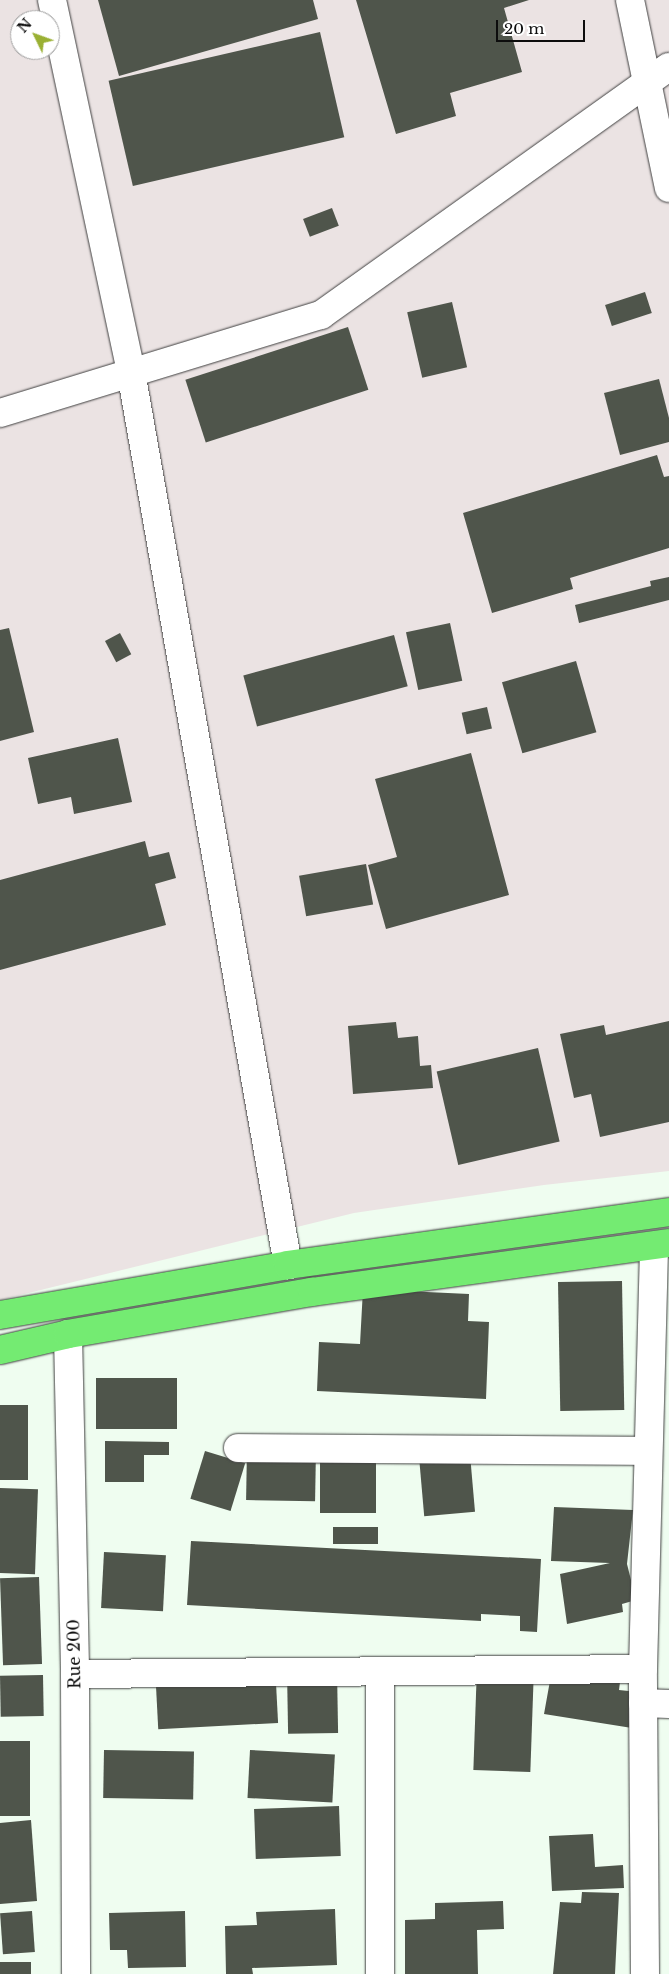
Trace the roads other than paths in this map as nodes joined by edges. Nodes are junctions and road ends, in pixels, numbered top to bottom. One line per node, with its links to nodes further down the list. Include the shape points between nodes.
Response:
1 (52, 0): 6 (street)
2 (630, 0): 4 (street)
3 (669, 67): 4 (street)
4 (647, 83): 5 (street); 6 (street, via 321,314)
5 (669, 188)
6 (131, 372): 7 (street); 10 (street)
7 (0, 414)
8 (669, 1212): 10 (main road)
9 (661, 1244): 12 (main road, via 312,1292); 15 (street)
10 (288, 1265): 11 (main road)
11 (0, 1315)
12 (68, 1334): 13 (main road); 18 (street, Rue 200)
13 (0, 1350)
14 (238, 1448): 15 (street)
15 (648, 1451): 16 (street)
16 (643, 1669): 17 (street); 19 (street)
17 (380, 1672): 18 (street); 21 (street)
18 (75, 1674): 20 (street, Rue 200)
19 (656, 1704): 22 (street)
20 (76, 1974)
21 (380, 1974)
22 (645, 1974)

